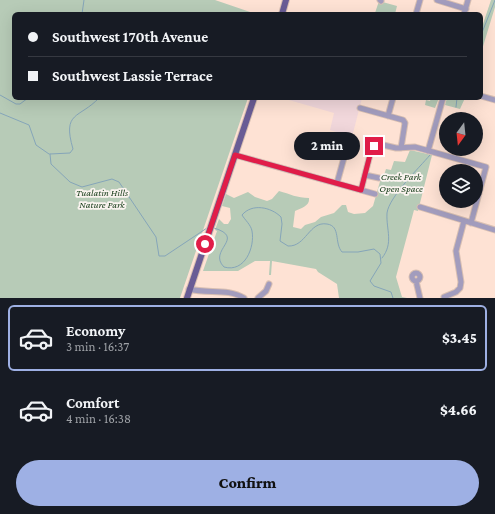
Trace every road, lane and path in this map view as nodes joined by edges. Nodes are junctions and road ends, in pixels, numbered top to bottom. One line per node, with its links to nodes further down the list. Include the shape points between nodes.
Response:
1 (286, 0): 6 (main road)
2 (420, 0): 7 (street)
3 (437, 0): 5 (street)
4 (468, 0): 5 (street)
5 (465, 11)
6 (283, 12)
7 (417, 12)
8 (483, 97): 12 (street)
9 (253, 100): 18 (main road)
10 (392, 100): 14 (street)
11 (442, 100): 17 (street)
12 (495, 100)
13 (360, 108): 14 (street)
14 (388, 116): 16 (street, via 404,122)
15 (350, 136): 21 (street)
16 (401, 148): 17 (street, via 415,147); 19 (street, via 379,144 374,146)
17 (428, 150): 26 (street, via 486,167)
18 (235, 155): 21 (street); 30 (main road)
19 (365, 175): 20 (street); 22 (street)
20 (379, 178)
21 (337, 183): 22 (street)
22 (361, 190): 23 (street)
23 (376, 194)
24 (420, 207): 25 (street)
25 (464, 220): 26 (street); 35 (street, via 456,251 460,288)
26 (471, 223): 27 (street)
27 (495, 230)
28 (416, 281): 34 (street)
29 (269, 284): 33 (street)
30 (189, 288): 31 (main road); 32 (street, via 204,292 232,292)
31 (187, 298)
32 (244, 298)
33 (258, 298)
34 (420, 298)
35 (443, 298)

